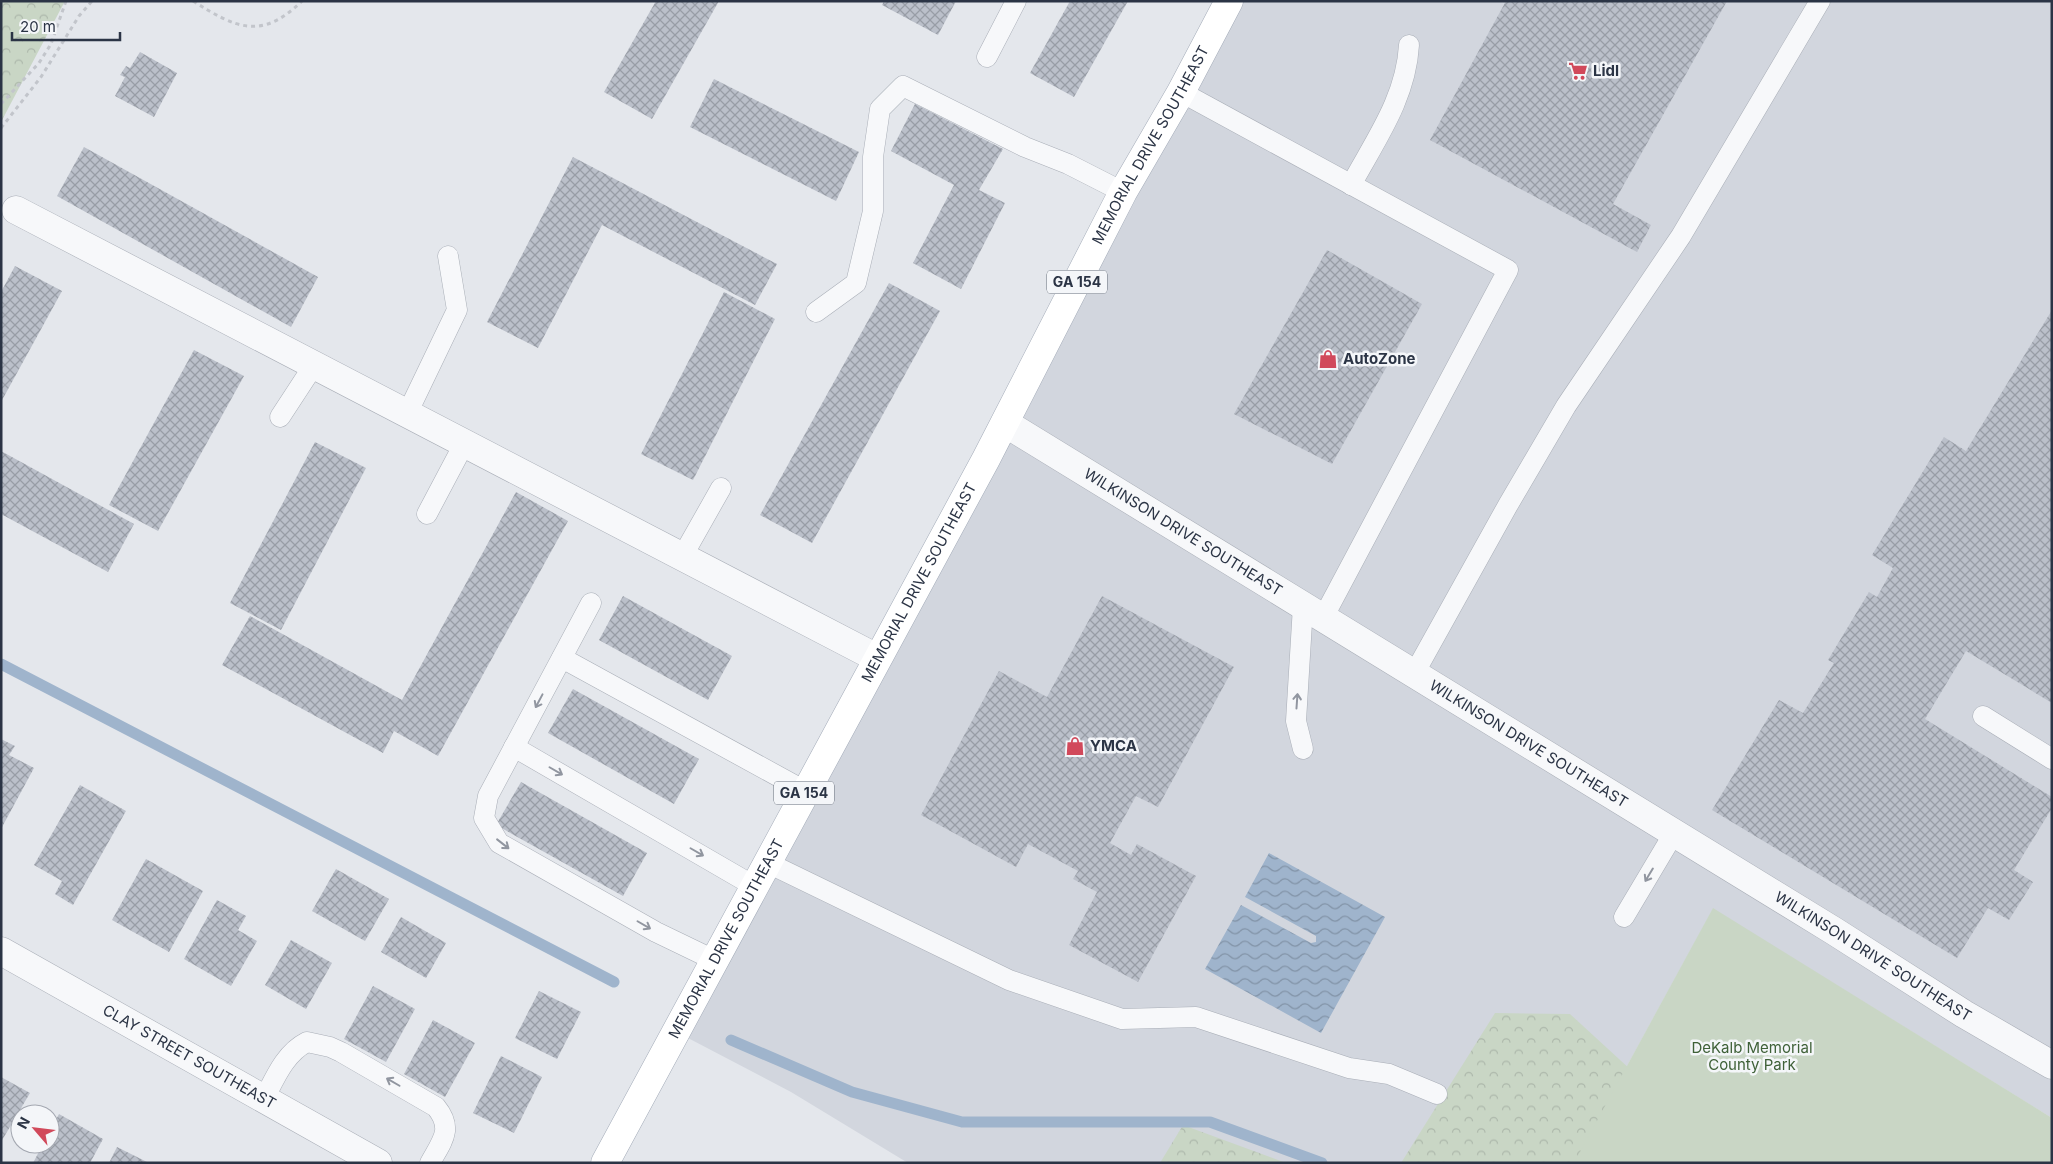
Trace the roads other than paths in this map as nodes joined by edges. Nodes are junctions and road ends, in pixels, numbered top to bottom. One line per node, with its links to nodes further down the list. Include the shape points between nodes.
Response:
1 (1016, 1): 5 (lane)
2 (1229, 1): 6 (main road, MEMORIAL DRIVE SOUTHEAST / GA 154)
3 (1820, 1): 24 (lane, via 1681,236 1566,406)
4 (1409, 45): 7 (lane, via 1408,67 1399,96)
5 (987, 57)
6 (1181, 92): 7 (lane); 8 (main road, MEMORIAL DRIVE SOUTHEAST / GA 154)
7 (1351, 185): 21 (lane, via 1508,270)
8 (1123, 192): 11 (lane, via 903,86 880,109 873,157 873,211 856,283); 15 (main road, MEMORIAL DRIVE SOUTHEAST / GA 154)
9 (16, 210): 12 (street)
10 (448, 256): 13 (lane, via 456,310)
11 (816, 312)
12 (314, 366): 13 (street); 14 (lane)
13 (407, 414): 16 (street)
14 (280, 417)
15 (1005, 423): 21 (street, WILKINSON DRIVE SOUTHEAST); 23 (main road, MEMORIAL DRIVE SOUTHEAST / GA 154)
16 (464, 444): 18 (lane); 19 (street)
17 (721, 488): 19 (lane)
18 (428, 514)
19 (682, 557): 23 (street)
20 (591, 603): 22 (lane)
21 (1313, 612): 24 (street, WILKINSON DRIVE SOUTHEAST); 27 (lane, one-way to 21, via 1296,721)
22 (562, 658): 26 (lane, one-way to 26); 29 (lane)
23 (877, 658): 29 (main road, MEMORIAL DRIVE SOUTHEAST / GA 154)
24 (1414, 674): 30 (street, WILKINSON DRIVE SOUTHEAST)
25 (1983, 716): 28 (lane)
26 (514, 747): 32 (lane, one-way to 32); 35 (lane, one-way to 35, via 488,796 484,818 499,843 656,932)
27 (1303, 749)
28 (2052, 759)
29 (805, 791): 31 (main road, MEMORIAL DRIVE SOUTHEAST / GA 154)
30 (1674, 833): 33 (lane, one-way to 33); 36 (street, WILKINSON DRIVE SOUTHEAST, via 1964,1014)
31 (766, 862): 32 (main road, MEMORIAL DRIVE SOUTHEAST / GA 154); 37 (lane, via 1009,980 1122,1019 1196,1017 1349,1068 1389,1074)
32 (754, 886): 35 (main road, MEMORIAL DRIVE SOUTHEAST / GA 154)
33 (1624, 916)
34 (1, 951): 38 (street, CLAY STREET SOUTHEAST)
35 (714, 960): 41 (main road, MEMORIAL DRIVE SOUTHEAST / GA 154)
36 (2052, 1065)
37 (1437, 1094)
38 (264, 1100): 39 (street, CLAY STREET SOUTHEAST); 40 (lane, one-way to 38, via 445,1135 444,1117 436,1107 330,1047 307,1042 296,1048)
39 (378, 1163)
40 (430, 1163)
41 (605, 1163)

